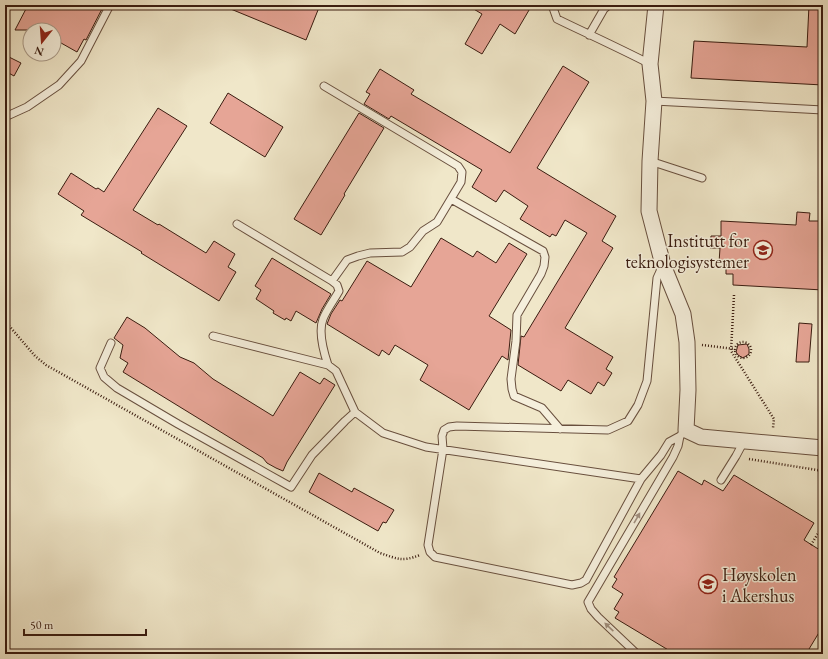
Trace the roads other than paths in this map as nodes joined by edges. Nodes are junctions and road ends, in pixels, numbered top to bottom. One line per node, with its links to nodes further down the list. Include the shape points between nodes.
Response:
1 (110, 5): 10 (lane, via 81,60 59,85 27,107)
2 (552, 5): 5 (lane, via 557,19)
3 (609, 5): 5 (lane)
4 (656, 5): 6 (street)
5 (589, 35): 6 (lane)
6 (650, 64): 8 (street)
7 (324, 86): 13 (lane, via 458,166 462,172 461,182)
8 (654, 101): 9 (lane); 11 (street)
9 (823, 110)
10 (5, 117)
11 (650, 161): 12 (lane); 15 (street, via 649,211)
12 (702, 178)
13 (451, 199): 16 (lane, via 437,222 422,231 410,247 402,252 370,253 347,260); 21 (lane, via 543,251 545,257 541,274 517,315 511,379 514,396 542,408)
14 (237, 224): 16 (lane)
15 (663, 265): 21 (lane, via 657,278 647,381 638,405 628,421 608,430); 22 (street, via 683,314 687,344 688,390)
16 (332, 281): 19 (lane, via 339,291 322,320 321,330 323,352)
17 (213, 336): 19 (lane)
18 (111, 343): 20 (lane, via 100,368 104,377 117,388 291,487 312,455)
19 (328, 365): 20 (lane, via 336,371)
20 (355, 412): 25 (lane, via 382,433 426,447)
21 (560, 429): 25 (lane, via 449,427 444,430 442,436)
22 (683, 433): 23 (street); 26 (lane, via 670,442); 28 (lane, one-way to 22, via 598,617 588,602 673,457)
23 (744, 441): 24 (street); 27 (lane)
24 (823, 448)
25 (443, 449): 26 (lane); 26 (lane, via 428,545 430,552 435,557 572,585 586,580)
26 (641, 479)
27 (721, 480)
28 (637, 654)

